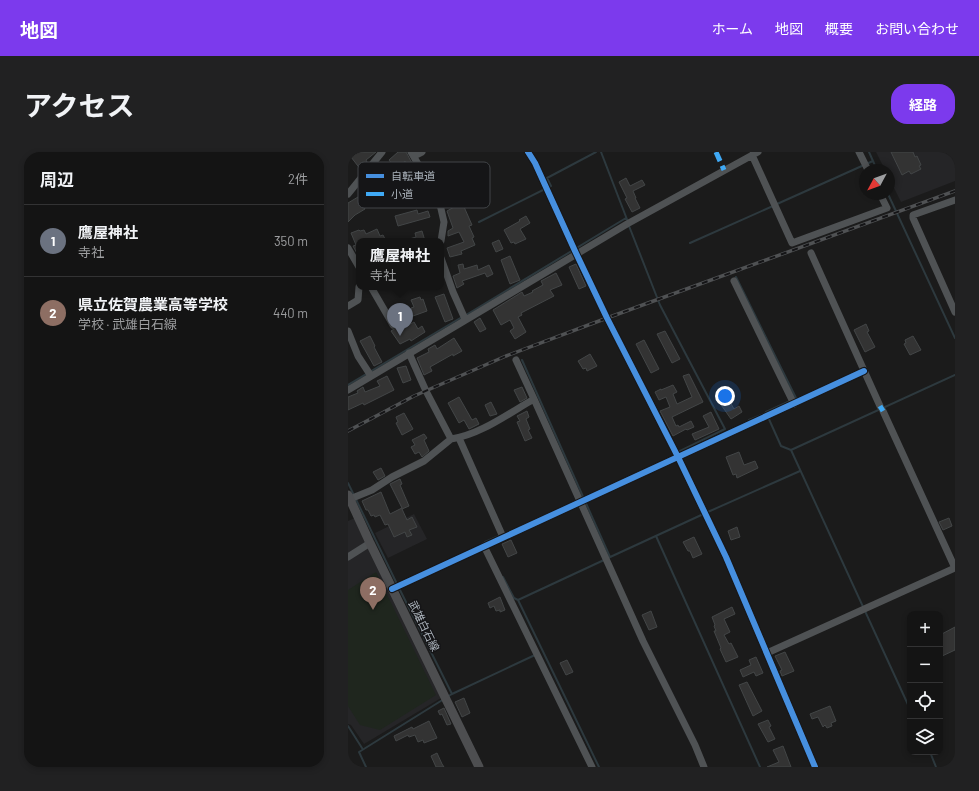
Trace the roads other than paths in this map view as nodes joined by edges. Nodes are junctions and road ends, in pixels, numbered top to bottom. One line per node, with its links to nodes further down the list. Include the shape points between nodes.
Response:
1 (382, 152): 7 (street)
2 (422, 152): 5 (street)
3 (528, 152): 16 (street)
4 (859, 152): 8 (street)
5 (413, 154)
6 (755, 154): 11 (street, via 792,243 887,208); 16 (street)
7 (374, 162)
8 (865, 164)
9 (358, 182): 10 (street)
10 (348, 194)
11 (883, 200)
12 (955, 200): 24 (street, via 913,215)
13 (440, 208): 14 (street, via 444,222)
14 (441, 238)
15 (348, 248): 18 (street)
16 (575, 251): 25 (street); 36 (street)
17 (811, 253): 30 (street)
18 (356, 262)
19 (444, 267): 25 (street)
20 (734, 281): 34 (street)
21 (359, 290): 23 (street, via 358,300)
22 (373, 290): 26 (street)
23 (348, 306)
24 (955, 312)
25 (464, 317): 28 (street)
26 (393, 325)
27 (348, 331): 31 (street, via 358,356)
28 (409, 353): 31 (street); 35 (street, via 426,391)
29 (516, 360): 33 (street)
30 (864, 370): 34 (street); 43 (street)
31 (370, 374): 32 (street)
32 (348, 390)
33 (534, 399): 35 (street, via 486,426); 38 (street)
34 (793, 401): 36 (street, via 768,416)
35 (455, 439): 37 (street, via 424,461 372,490); 39 (street)
36 (678, 457): 38 (street); 45 (street, via 726,557)
37 (352, 497): 40 (main road, 武雄白石線)
38 (583, 501): 39 (street); 48 (street, via 643,641)
39 (502, 535): 41 (street)
40 (370, 543): 42 (street); 44 (main road, 武雄白石線)
41 (486, 545): 44 (street); 47 (street)
42 (348, 557)
43 (955, 568): 45 (street)
44 (396, 587): 46 (main road, 武雄白石線)
45 (767, 653): 49 (street)
46 (479, 767)
47 (592, 767)
48 (704, 767)
49 (815, 767)

